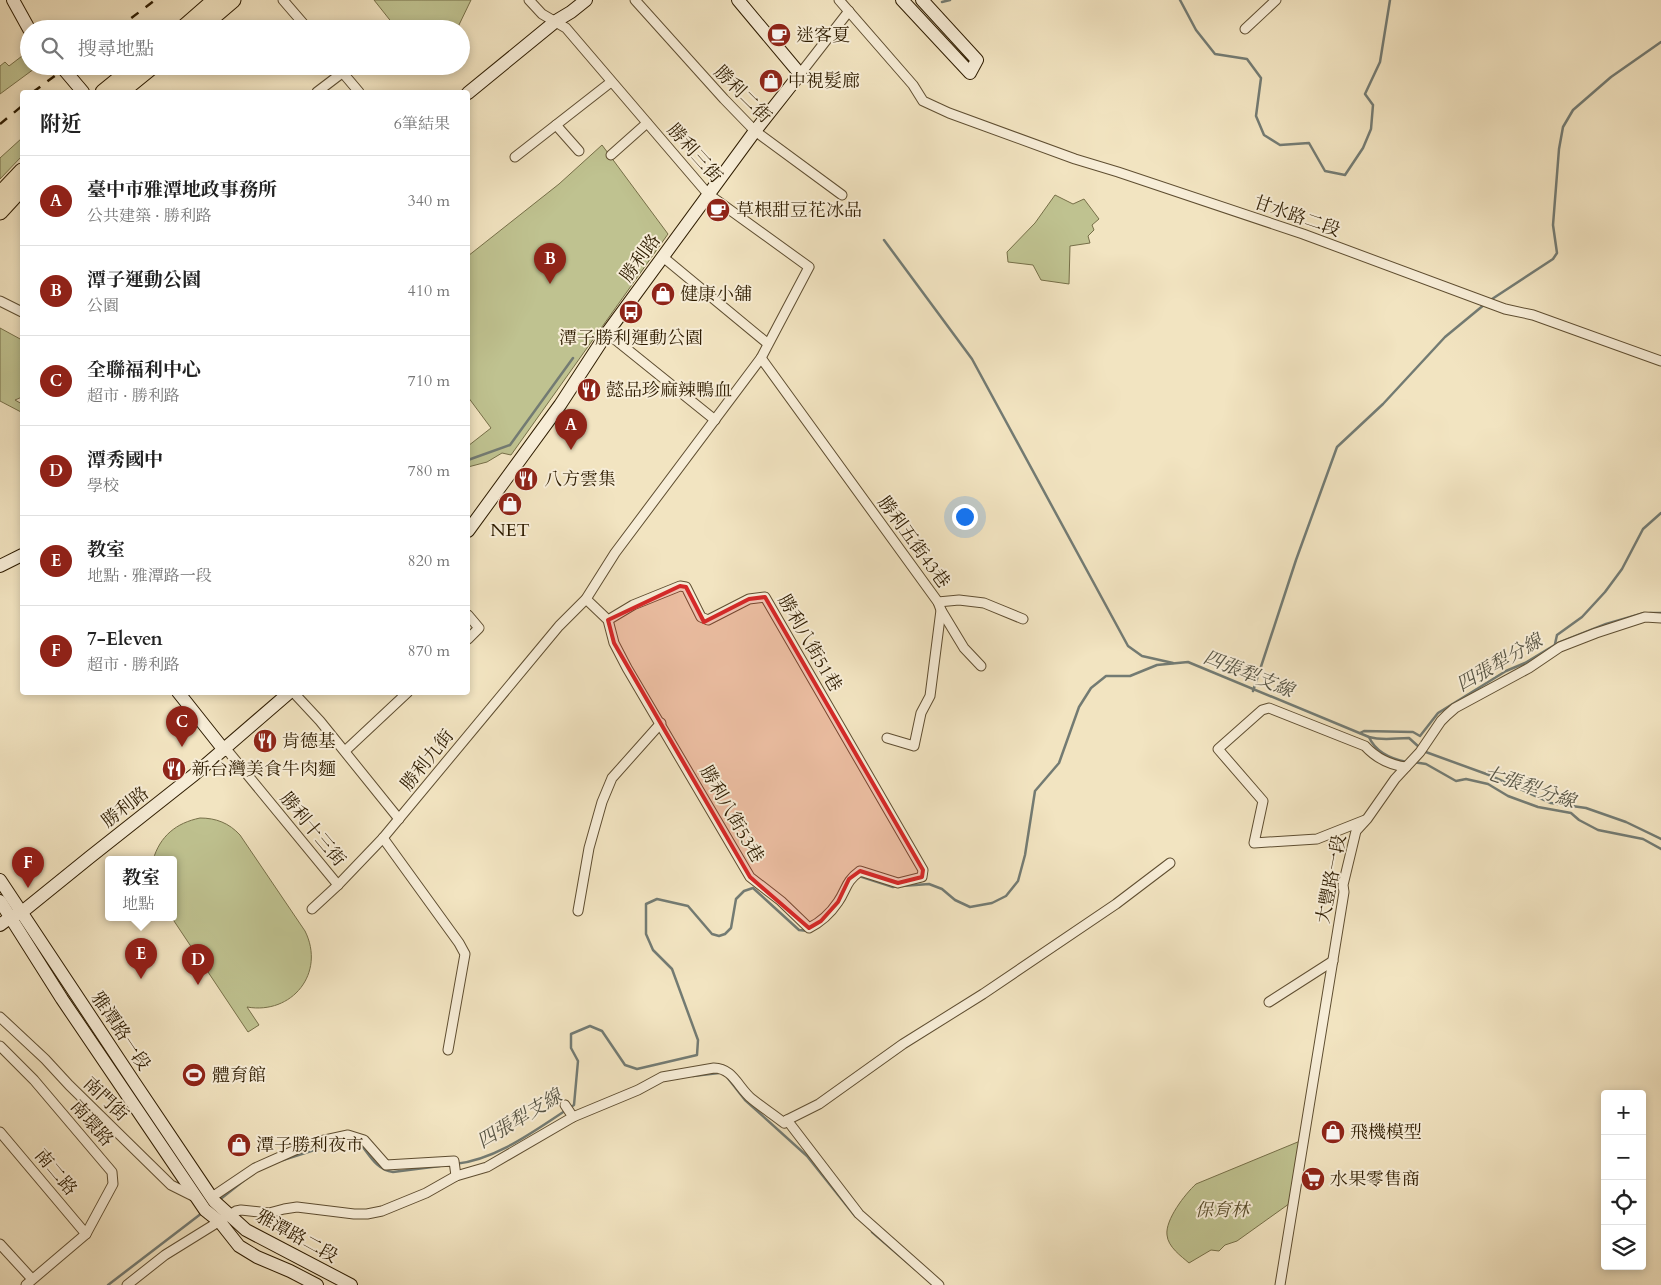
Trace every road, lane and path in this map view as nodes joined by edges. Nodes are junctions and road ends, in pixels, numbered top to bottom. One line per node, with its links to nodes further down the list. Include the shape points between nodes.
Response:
1 (12, 0): 14 (street)
2 (214, 0): 15 (main road)
3 (233, 0): 16 (main road)
4 (283, 0): 17 (street)
5 (529, 0): 18 (street, 勝利三街, via 542,14)
6 (586, 0): 18 (street)
7 (635, 0): 35 (street, 勝利二街)
8 (738, 0): 20 (street)
9 (839, 0): 13 (street)
10 (922, 0): 12 (street, via 977,60 970,73)
11 (1276, 0): 19 (street)
12 (906, 1)
13 (849, 11): 20 (street, 勝利路); 51 (street, 甘水路二段, via 923,100 949,113)
14 (23, 20)
15 (192, 20)
16 (210, 20)
17 (300, 20)
18 (556, 21): 26 (street, 勝利三街, via 566,28); 32 (street)
19 (1245, 29)
20 (800, 74): 35 (street, 勝利路)
21 (69, 75): 27 (street)
22 (123, 75): 28 (main road)
23 (142, 75): 29 (main road)
24 (334, 75): 30 (street)
25 (345, 75): 31 (street)
26 (611, 82): 33 (street, 勝利三街); 34 (street)
27 (81, 90)
28 (105, 90)
29 (124, 90)
30 (319, 90)
31 (357, 90)
32 (470, 90)
33 (647, 124): 37 (street); 42 (street, 勝利三街)
34 (556, 125): 36 (street); 38 (street)
35 (755, 131): 42 (street, 勝利路); 43 (street, 勝利二街)
36 (579, 151)
37 (611, 155)
38 (515, 157)
39 (20, 173): 41 (main road)
40 (20, 192): 44 (main road)
41 (0, 194)
42 (708, 194): 45 (street, 勝利路); 49 (street, 勝利三街, via 810,267)
43 (842, 195)
44 (0, 212)
45 (663, 257): 48 (street, 勝利路); 49 (street)
46 (0, 301): 47 (street)
47 (20, 311)
48 (607, 333): 52 (street); 53 (street, 勝利路, via 560,405)
49 (768, 343): 50 (street, 勝利九街)
50 (760, 358): 52 (street, 勝利九街); 57 (street, 勝利五街43巷)
51 (1661, 361)
52 (715, 420): 56 (street, 勝利九街, via 615,553)
53 (470, 528)
54 (20, 556): 55 (street)
55 (0, 566)
56 (586, 599): 61 (street); 73 (street, 勝利九街)
57 (939, 606): 60 (street, via 959,600 984,603); 63 (street, via 964,648); 69 (street, 勝利五街43巷, via 930,696 921,713 914,746)
58 (470, 617): 62 (street, via 479,628)
59 (1661, 618): 72 (street, 大豐路一段, via 1646,617 1560,647 1529,668 1455,708)
60 (1023, 619)
61 (608, 620): 68 (street, 勝利八街53巷, via 614,643); 77 (street, 勝利八街51巷, via 633,605 680,586 686,587 702,617 708,620 748,599 765,597)
62 (470, 637)
63 (981, 666)
64 (180, 695): 70 (street)
65 (288, 695): 70 (street, 勝利路)
66 (295, 695): 71 (street)
67 (405, 695): 71 (street)
68 (660, 723): 77 (street, 勝利八街53巷, via 750,877 809,928 821,922 838,902 849,879 860,870 898,883 922,877); 82 (street, via 612,778 589,848)
69 (887, 738)
70 (224, 750): 79 (street, 勝利十三街); 83 (street, 勝利路)
71 (345, 751): 73 (street)
72 (1406, 767): 74 (street, 大豐路一段); 74 (street, via 1392,765 1372,754 1365,746 1269,708 1262,710 1218,749 1263,801 1254,843 1317,839)
73 (399, 819): 75 (street, 勝利九街)
74 (1367, 819): 85 (street, 大豐路一段, via 1356,831 1343,885)
75 (383, 838): 79 (street, 勝利九街); 89 (street, via 465,954)
76 (1170, 863): 92 (street, via 1116,904 983,994 903,1044 819,1104)
77 (923, 870)
78 (0, 880): 83 (street, 雅潭路一段)
79 (338, 885): 81 (street, 勝利九街)
80 (0, 901): 83 (street, 雅潭路一段)
81 (312, 909)
82 (578, 911)
83 (17, 915): 84 (street, 勝利路); 95 (street, 雅潭路一段, via 62,999); 96 (street, 雅潭路一段, via 85,1009)
84 (0, 925)
85 (1333, 961): 86 (street); 104 (street, 大豐路一段)
86 (1269, 1002)
87 (0, 1017): 95 (street, 南門街, via 171,1185)
88 (0, 1046): 97 (street, 南環路, via 34,1080 112,1172 113,1184)
89 (448, 1050)
90 (565, 1105): 91 (street)
91 (573, 1117): 92 (street, via 662,1077 722,1068 751,1098 784,1123); 94 (street, via 486,1167)
92 (787, 1120): 103 (street, via 859,1214)
93 (0, 1132): 97 (street, 南二路)
94 (456, 1176): 96 (street, via 426,1193 367,1214 297,1207 269,1213); 96 (street, via 454,1161 386,1165 364,1140 348,1135 311,1143 255,1168)
95 (194, 1197): 96 (street, 雅潭路一段)
96 (216, 1210): 100 (street); 101 (street, 雅潭路二段, via 239,1246); 102 (street, 雅潭路二段, via 246,1230)
97 (86, 1234): 99 (street)
98 (0, 1244): 99 (street)
99 (29, 1282)
100 (127, 1285)
101 (317, 1285)
102 (351, 1285)
103 (939, 1285)
104 (1280, 1285)

